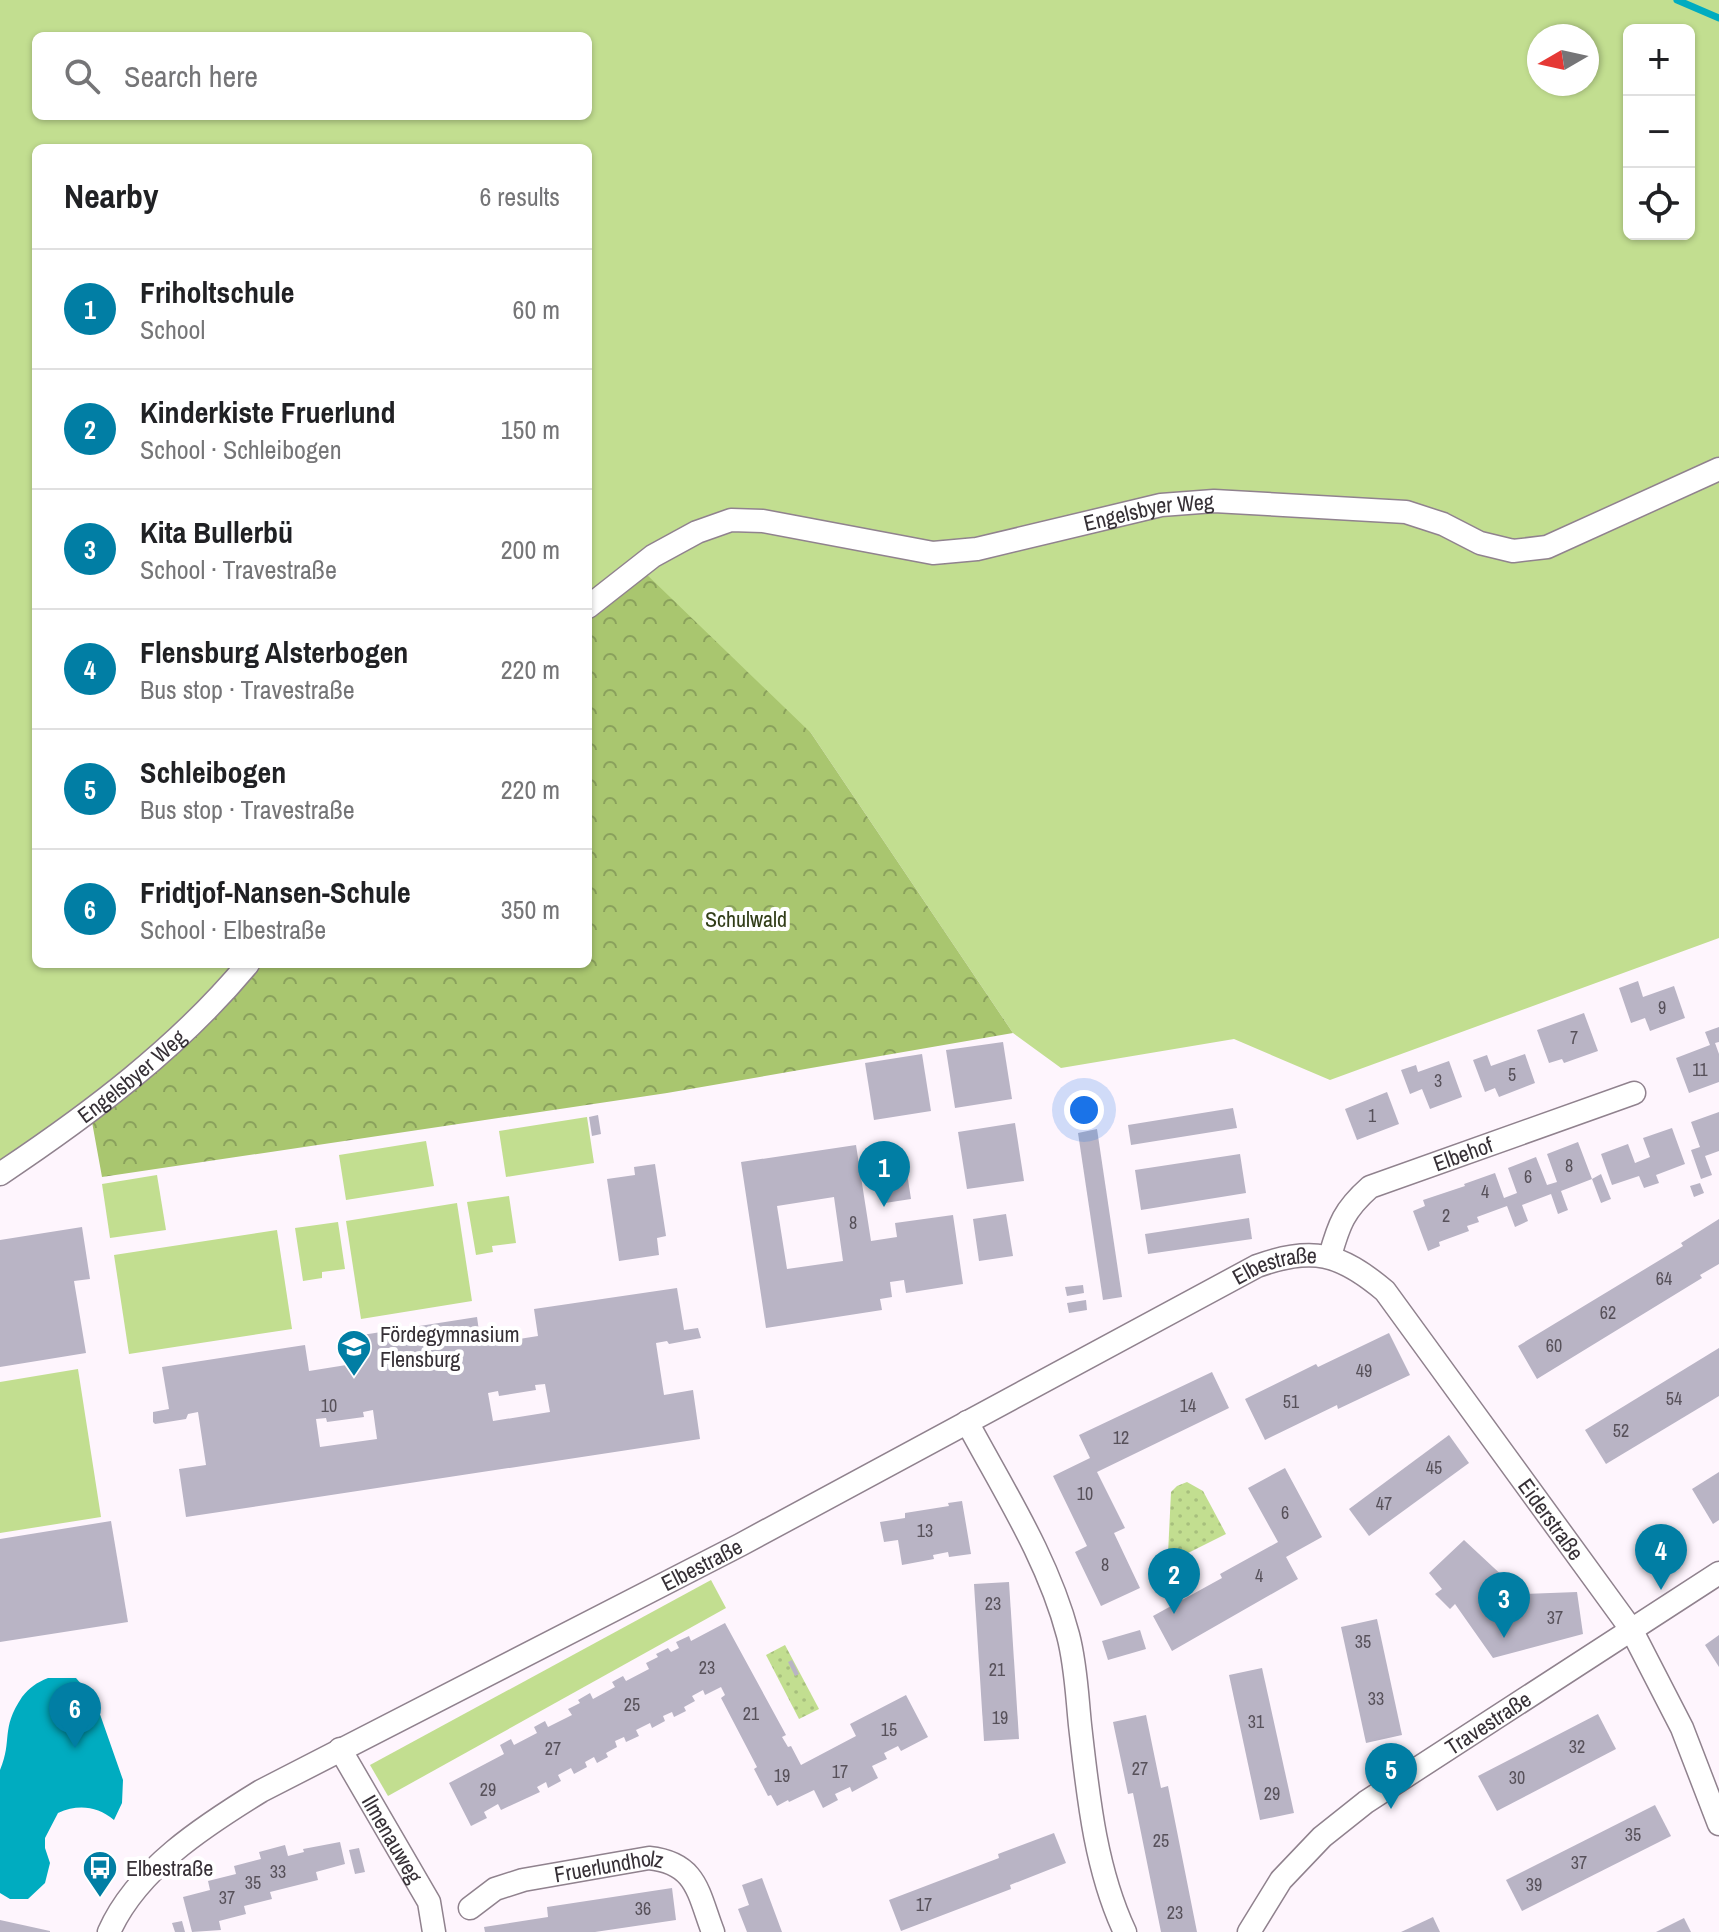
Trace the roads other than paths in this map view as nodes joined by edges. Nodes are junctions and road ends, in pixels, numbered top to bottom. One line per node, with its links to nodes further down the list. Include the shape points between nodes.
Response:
1 (1719, 469): 2 (street, Engelsbyer Weg, via 1547,547 1513,551 1406,512 1214,501 1161,505 977,549 933,553 763,521 731,520 653,556)
2 (592, 604)
3 (245, 968): 5 (street, Engelsbyer Weg, via 211,1008 76,1124)
4 (1634, 1093): 6 (street, Elbehof, via 1370,1187 1340,1220)
5 (0, 1174)
6 (1330, 1256): 7 (street, Elbestraße, via 1284,1256 1257,1266); 9 (street, Eiderstraße, via 1357,1268 1385,1291)
7 (967, 1422): 10 (street, Elbestraße, via 740,1545); 16 (street, via 1056,1593 1073,1658 1094,1829)
8 (1719, 1573): 9 (street, Travestraße)
9 (1631, 1629): 11 (street, Eiderstraße, via 1682,1728); 17 (street, Travestraße, via 1366,1802 1281,1880)
10 (340, 1749): 13 (street, Elbestraße, via 222,1815 143,1879); 14 (street, Ilmenauweg, via 429,1902)
11 (1719, 1824)
12 (470, 1908): 15 (street, Fruerlundholz, via 495,1889 523,1880 649,1858 683,1868)
13 (109, 1932)
14 (434, 1932)
15 (713, 1932)
16 (1125, 1932)
17 (1249, 1932)

